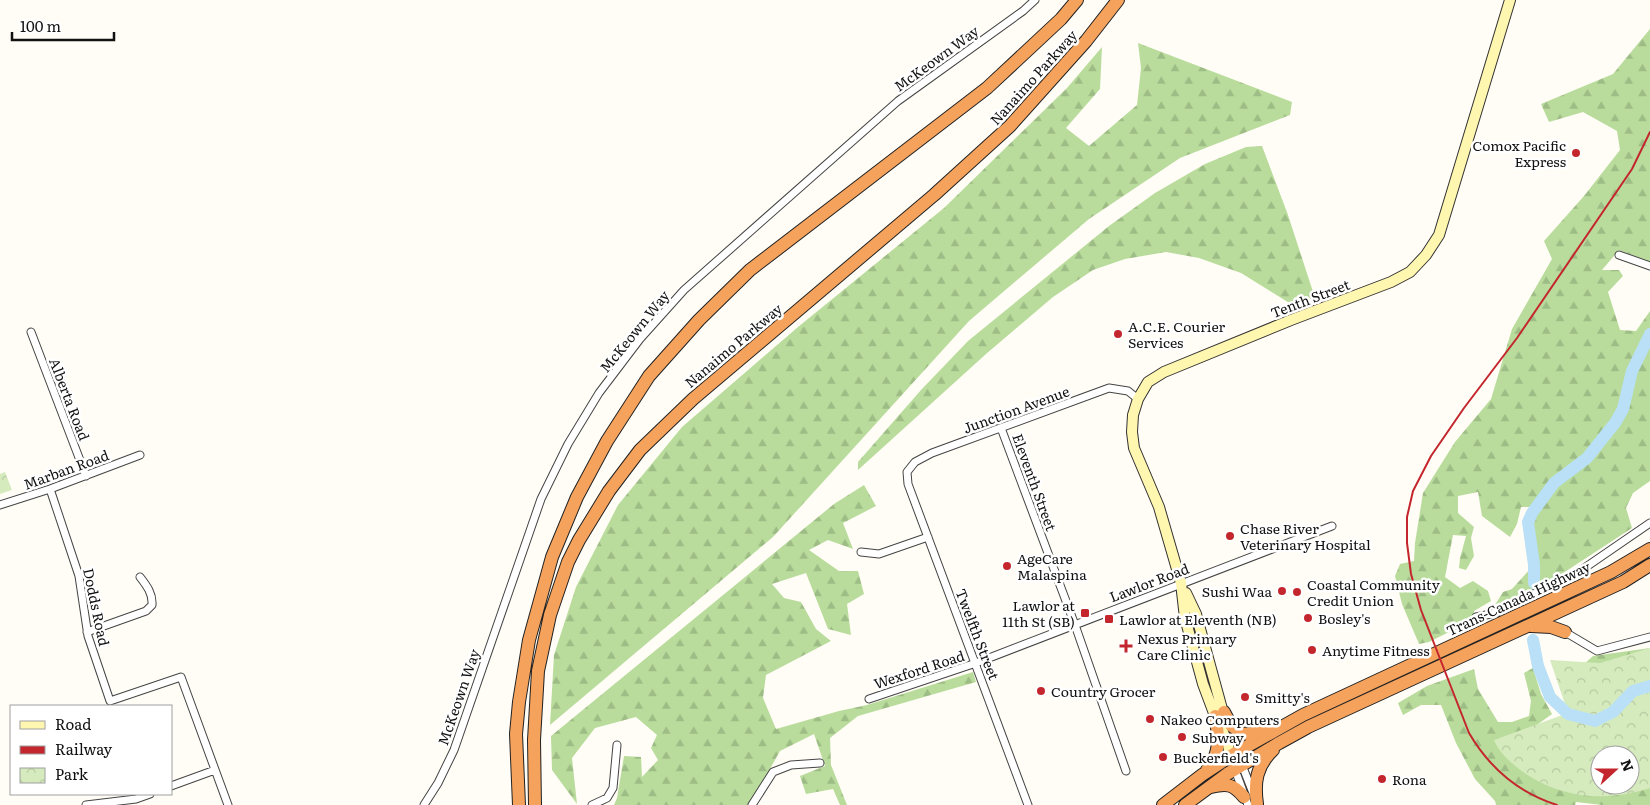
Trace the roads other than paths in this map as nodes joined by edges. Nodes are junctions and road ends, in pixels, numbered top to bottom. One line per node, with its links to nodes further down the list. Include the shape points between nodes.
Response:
1 (1035, 0): 47 (street, McKeown Way, via 898,101 684,290 640,339 599,393 568,444 541,499 454,750)
2 (1077, 0): 48 (highway, Nanaimo Parkway, via 987,88 750,270 649,376 607,440 577,497 552,557 529,640 519,702 516,734)
3 (1118, 0): 49 (highway, Nanaimo Parkway, via 1010,126 934,195 693,399 640,450 609,491 568,562 550,615 538,670)
4 (1510, 0): 8 (street, Tenth Street, via 1439,235 1426,255 1410,272 1391,282 1164,372 1148,382)
5 (1619, 255): 6 (street)
6 (1650, 266)
7 (31, 332): 12 (street, Alberta Road)
8 (1138, 399): 9 (street, Junction Avenue, via 1128,391 1109,388); 22 (street, Tenth Street, via 1132,415 1134,448 1159,507)
9 (1001, 428): 11 (street, Junction Avenue, via 932,453 915,462); 24 (street, Eleventh Street)
10 (140, 455): 12 (street, Marban Road)
11 (907, 472): 17 (street, Twelfth Street, via 908,484)
12 (86, 476): 13 (street, Marban Road)
13 (50, 489): 14 (street, Marban Road); 26 (street, Dodds Road, via 79,576)
14 (0, 505)
15 (1650, 522): 23 (street, via 1583,569 1496,613)
16 (1332, 526): 22 (street, Lawlor Road)
17 (928, 537): 19 (street, via 879,554); 29 (street, Twelfth Street)
18 (1650, 550): 32 (highway, Trans-Canada Highway, via 1611,572)
19 (861, 552)
20 (1650, 565): 25 (highway, via 1623,582)
21 (140, 577): 26 (street, via 149,589 152,606)
22 (1181, 583): 24 (street, Lawlor Road); 31 (street, Tenth Street, via 1185,618 1203,684)
23 (1476, 616)
24 (1074, 625): 29 (street, Lawlor Road); 39 (street, Eleventh Street)
25 (1528, 626): 27 (highway, via 1551,627); 33 (highway)
26 (87, 632): 38 (street, Dodds Road, via 110,701 181,677)
27 (1565, 632): 28 (street, via 1597,651)
28 (1650, 637)
29 (976, 663): 30 (street, Wexford Road); 52 (street, Twelfth Street)
30 (869, 699)
31 (1219, 714): 32 (highway, via 1242,734); 35 (street, Tenth Street); 40 (highway, via 1218,749 1214,762)
32 (1273, 731): 35 (highway, Trans-Canada Highway)
33 (1279, 743): 37 (highway); 44 (highway, via 1266,756 1258,772)
34 (617, 745): 50 (street, via 613,788 607,798)
35 (1234, 755): 37 (street, Tenth Street); 40 (highway, Trans-Canada Highway)
36 (820, 763): 51 (street, via 791,765 773,772)
37 (1238, 768): 42 (highway); 44 (street); 44 (street)
38 (215, 770): 41 (street); 46 (street, Dodds Road)
39 (1126, 770)
40 (1202, 775): 53 (highway, Trans-Canada Highway)
41 (172, 786)
42 (1208, 788): 44 (highway, via 1227,784 1237,788); 54 (highway)
43 (147, 795): 45 (street)
44 (1250, 803)
45 (86, 805)
46 (228, 805)
47 (424, 805)
48 (519, 805)
49 (534, 805)
50 (592, 805)
51 (752, 805)
52 (1028, 805)
53 (1163, 805)
54 (1186, 805)

